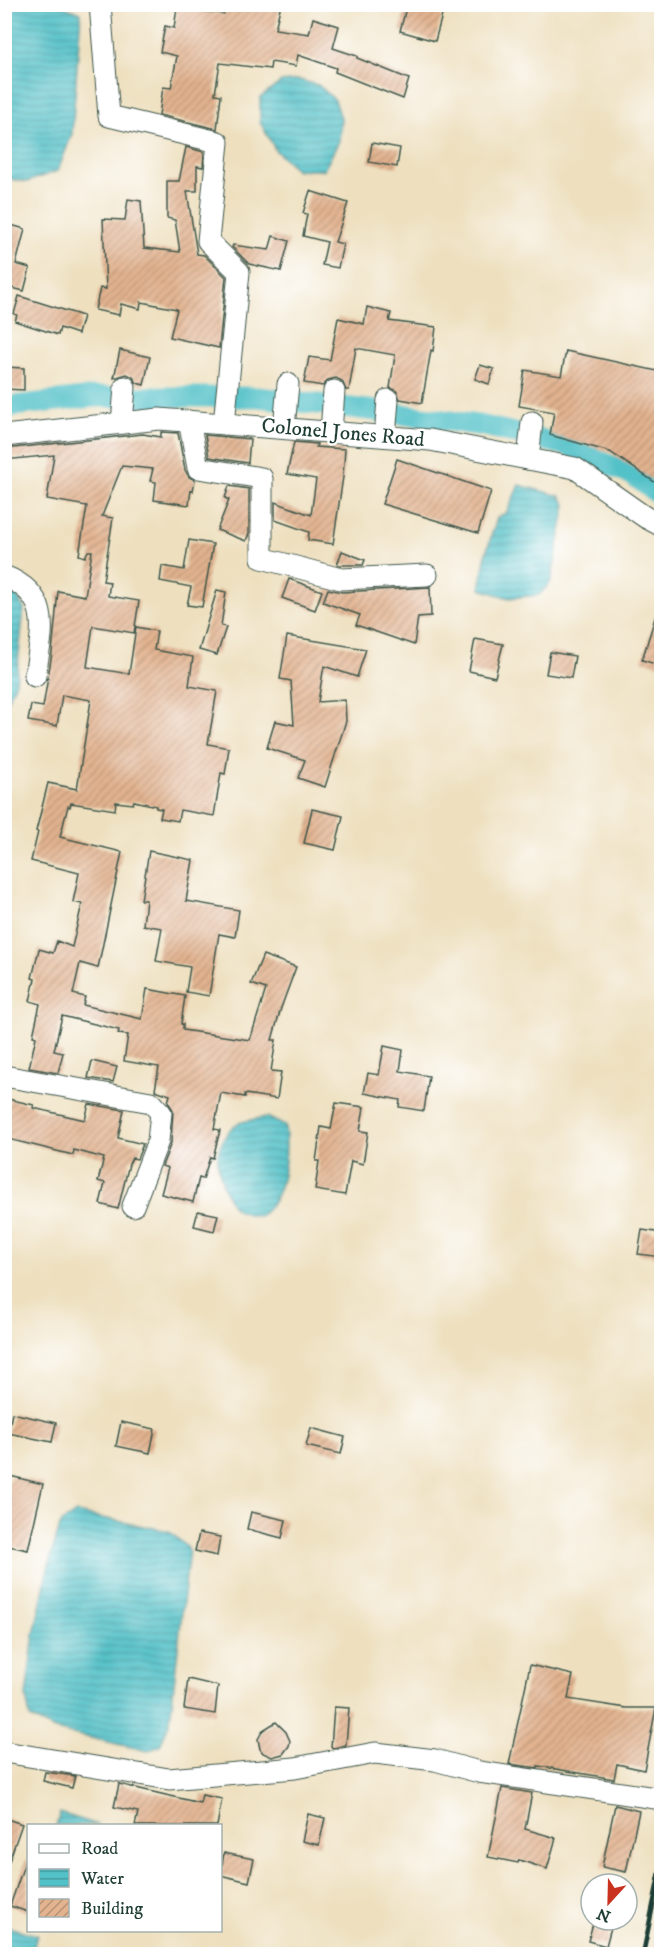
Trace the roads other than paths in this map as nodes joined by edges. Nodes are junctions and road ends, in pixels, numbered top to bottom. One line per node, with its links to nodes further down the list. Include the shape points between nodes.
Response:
1 (100, 4): 6 (street, via 109,116 218,142 208,241 238,272)
2 (288, 384): 10 (street)
3 (126, 387): 8 (street)
4 (334, 391): 11 (street)
5 (388, 400): 12 (street)
6 (225, 419): 7 (street, Colonel Jones Road); 10 (street, Colonel Jones Road)
7 (189, 421): 8 (street, Colonel Jones Road); 16 (street, via 198,468 262,478 262,558 341,579)
8 (122, 422): 13 (street, Colonel Jones Road)
9 (532, 422): 14 (street)
10 (284, 423): 11 (street, Colonel Jones Road)
11 (330, 428): 12 (street, Colonel Jones Road)
12 (385, 434): 14 (street, Colonel Jones Road)
13 (4, 436)
14 (528, 457): 15 (street, Colonel Jones Road, via 575,468)
15 (662, 526)
16 (427, 575)
17 (4, 576): 18 (street, via 16,581 37,601 42,623)
18 (35, 676)
19 (4, 1076): 20 (street, via 151,1102 161,1113 158,1141)
20 (133, 1206)
21 (4, 1752): 22 (street, via 169,1779 296,1768 375,1753)
22 (662, 1798)

